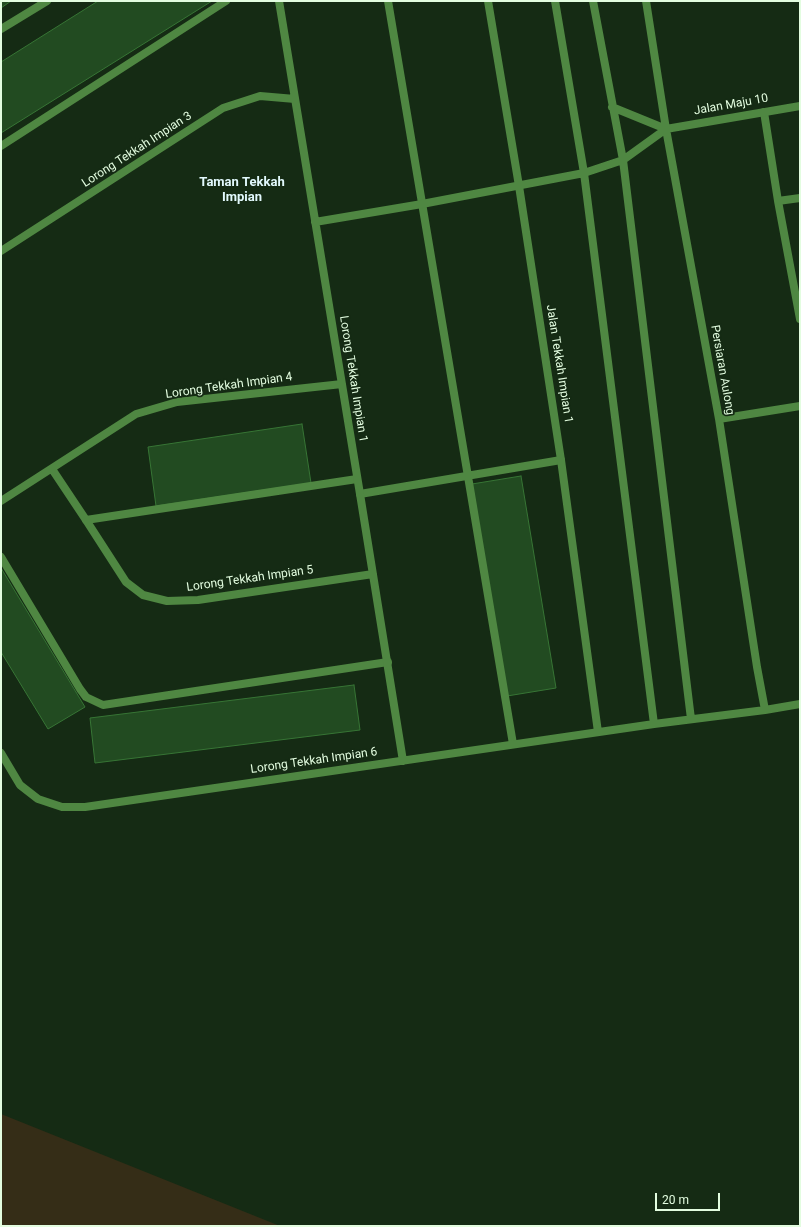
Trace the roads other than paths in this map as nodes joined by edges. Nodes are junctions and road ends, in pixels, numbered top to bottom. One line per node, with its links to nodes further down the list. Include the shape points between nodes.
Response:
1 (46, 1): 9 (street)
2 (226, 1): 15 (street)
3 (279, 1): 10 (street, Lorong Tekkah Impian 1)
4 (388, 1): 21 (street)
5 (488, 1): 18 (street, Jalan Tekkah Impian 1)
6 (555, 1): 17 (street)
7 (593, 1): 12 (street)
8 (646, 1): 14 (street, Persiaran Aulong)
9 (1, 29)
10 (295, 99): 22 (street, Lorong Tekkah Impian 1); 23 (street, Lorong Tekkah Impian 3, via 260,96 223,108)
11 (800, 106): 13 (street, Jalan Maju 10)
12 (612, 107): 14 (street); 16 (street)
13 (764, 112): 14 (street, Jalan Maju 10); 20 (street)
14 (666, 128): 16 (street); 27 (street, Persiaran Aulong)
15 (1, 146)
16 (623, 160): 17 (street); 40 (street)
17 (584, 173): 18 (street); 41 (street)
18 (519, 186): 21 (street); 28 (street, Jalan Tekkah Impian 1)
19 (800, 198): 20 (street)
20 (778, 201): 24 (street)
21 (422, 204): 22 (street); 30 (street)
22 (315, 222): 25 (street, Lorong Tekkah Impian 1)
23 (1, 251)
24 (800, 319)
25 (342, 384): 29 (street, Lorong Tekkah Impian 4, via 177,402 136,414); 31 (street, Lorong Tekkah Impian 1)
26 (800, 406): 27 (street)
27 (719, 419): 39 (street, Persiaran Aulong)
28 (561, 460): 30 (street); 42 (street, Jalan Tekkah Impian 1)
29 (52, 469): 33 (street, Lorong Tekkah Impian 4); 34 (street, Lorong Tekkah Impian 5)
30 (468, 476): 32 (street); 43 (street)
31 (358, 479): 32 (street, Lorong Tekkah Impian 1); 34 (street)
32 (360, 494): 36 (street, Lorong Tekkah Impian 1)
33 (1, 501)
34 (86, 520): 36 (street, Lorong Tekkah Impian 5, via 126,582 143,595 167,601 198,600)
35 (1, 557): 37 (street, via 80,689 86,697 103,705)
36 (373, 574): 37 (street, Lorong Tekkah Impian 1)
37 (388, 662): 45 (street, Lorong Tekkah Impian 1)
38 (800, 704): 39 (street)
39 (765, 710): 40 (street, Lorong Tekkah Impian 6)
40 (691, 718): 41 (street, Lorong Tekkah Impian 6)
41 (654, 724): 42 (street, Lorong Tekkah Impian 6)
42 (598, 732): 43 (street, Lorong Tekkah Impian 6)
43 (513, 744): 45 (street, Lorong Tekkah Impian 6)
44 (1, 753): 45 (street, Lorong Tekkah Impian 6, via 20,785 38,799 62,807 85,807)
45 (403, 761)

